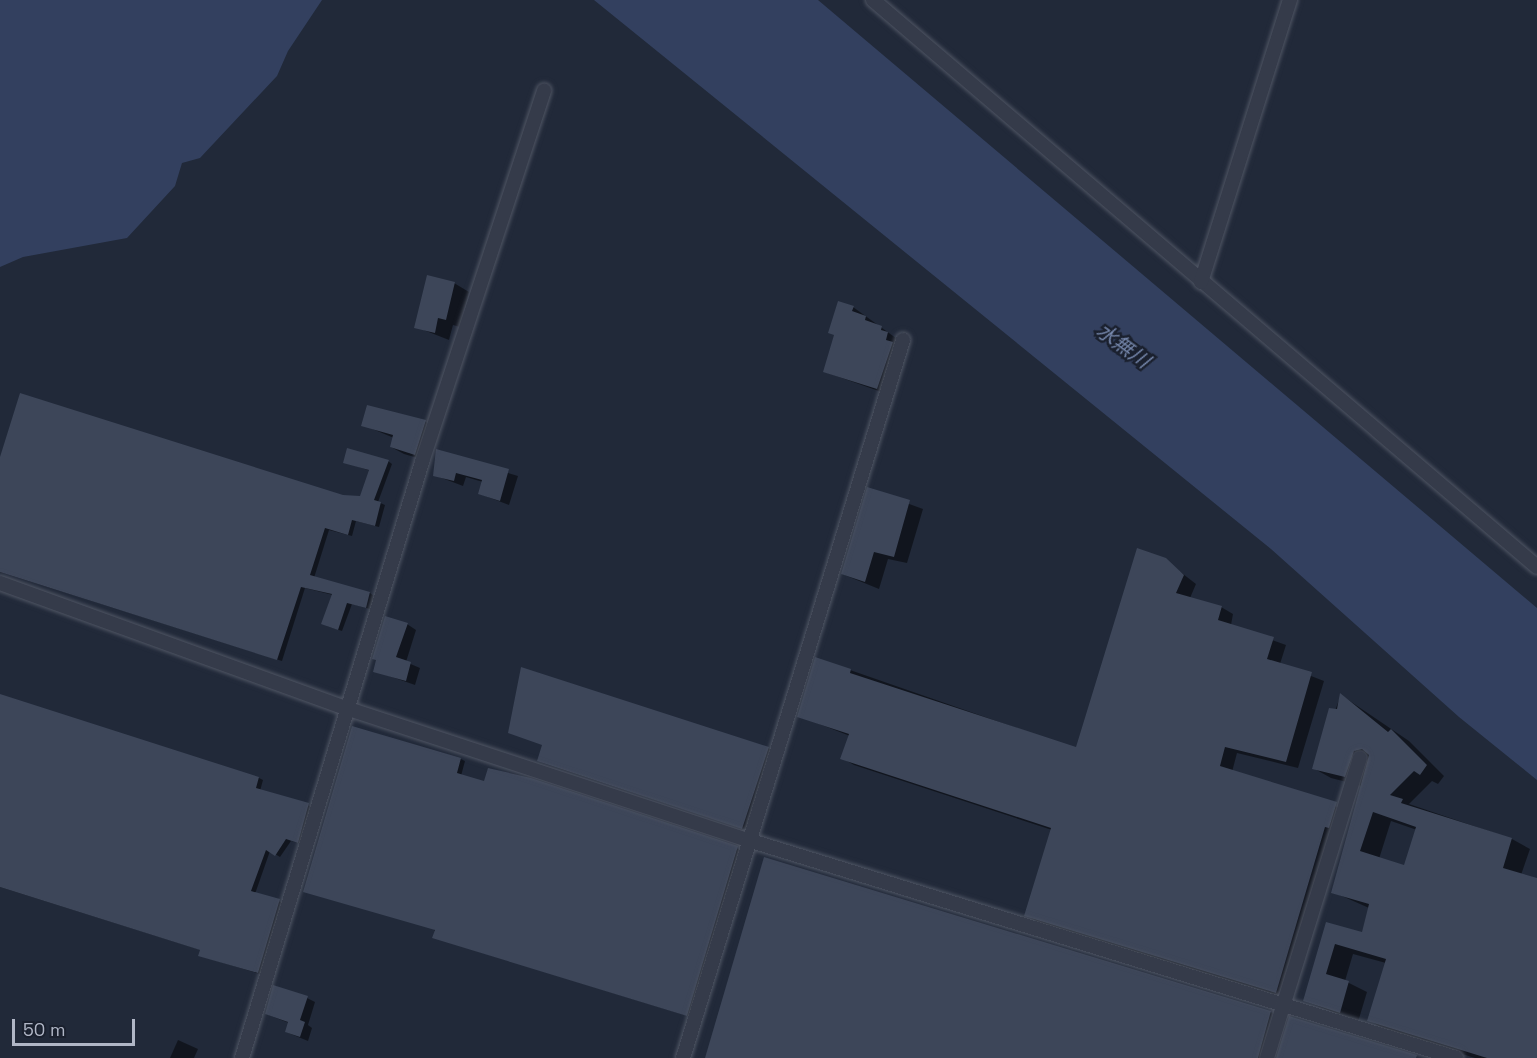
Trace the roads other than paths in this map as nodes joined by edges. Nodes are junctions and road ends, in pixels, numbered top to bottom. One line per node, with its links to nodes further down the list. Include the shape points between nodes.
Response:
1 (873, 0): 4 (street)
2 (1290, 0): 4 (street)
3 (544, 90): 8 (street, via 422,462)
4 (1201, 282): 6 (street)
5 (903, 340): 10 (street)
6 (1537, 567)
7 (0, 583): 8 (street)
8 (349, 708): 10 (street); 12 (street)
9 (1360, 758): 11 (street)
10 (748, 840): 11 (street); 13 (street)
11 (1283, 1005): 14 (street); 15 (street)
12 (242, 1058)
13 (683, 1058)
14 (1267, 1058)
15 (1456, 1058)

